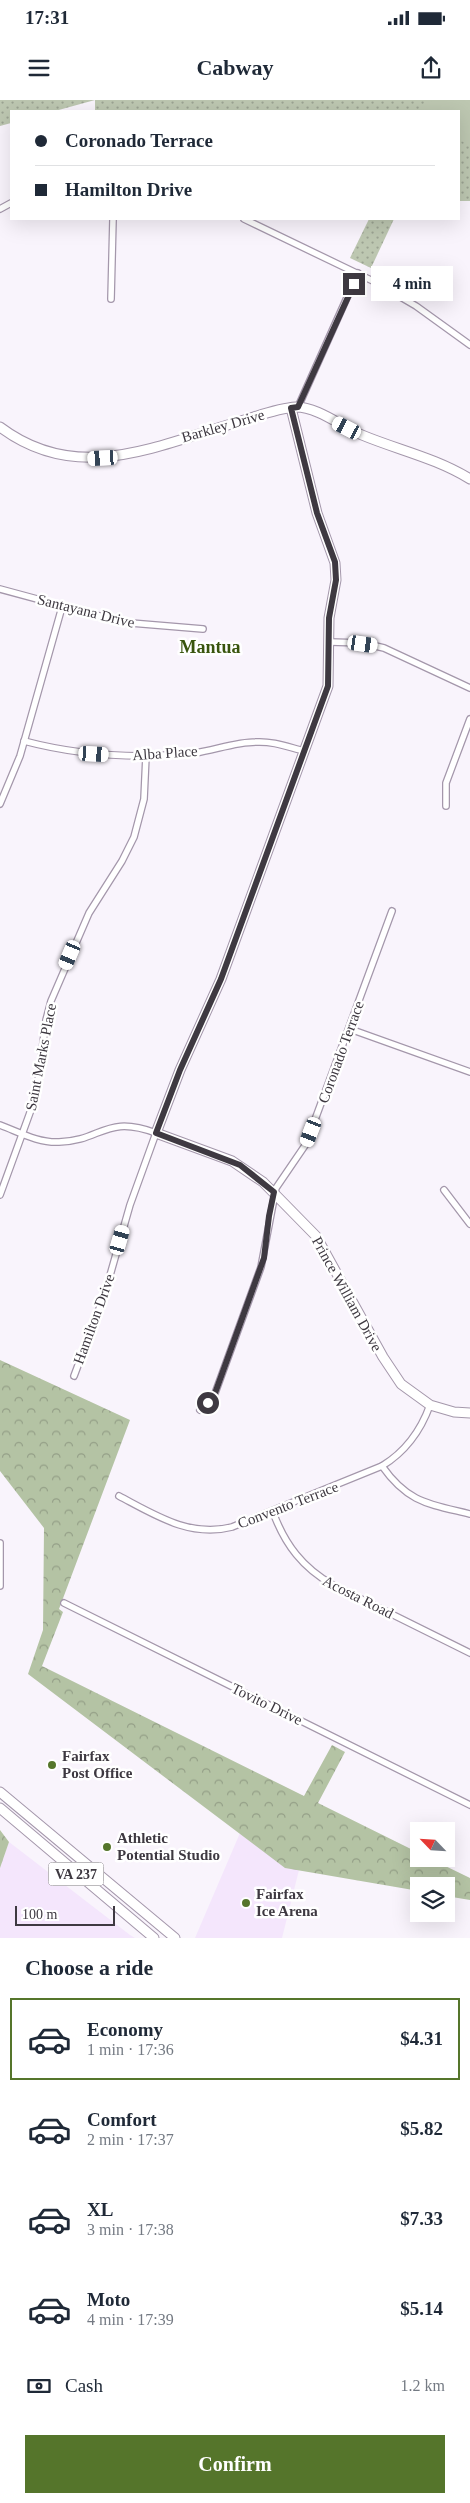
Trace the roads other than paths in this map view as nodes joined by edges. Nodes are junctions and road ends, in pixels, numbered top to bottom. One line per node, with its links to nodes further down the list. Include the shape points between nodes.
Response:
1 (113, 220): 4 (street)
2 (246, 220): 3 (street)
3 (358, 274): 5 (street, via 416,306); 6 (street)
4 (111, 299)
5 (470, 345)
6 (294, 408): 7 (street, Barkley Drive, via 103,458 71,458 48,452); 8 (street, via 309,409 360,435 436,460); 12 (street, Hamilton Drive, via 317,513 335,562)
7 (0, 427)
8 (470, 479)
9 (0, 589): 10 (street, Santayana Drive)
10 (62, 607): 11 (street, Santayana Drive, via 131,623); 15 (street)
11 (203, 629)
12 (330, 642): 13 (street, via 384,648); 16 (street, Hamilton Drive, via 328,686)
13 (470, 688)
14 (470, 719): 19 (street, via 446,784)
15 (24, 741): 17 (street, Alba Place, via 77,752); 18 (street)
16 (304, 751): 17 (street, Alba Place, via 257,742); 24 (street, Hamilton Drive, via 221,979)
17 (146, 756): 25 (street, Saint Marks Place, via 144,799 134,837 89,912 51,1001 36,1096)
18 (0, 804)
19 (446, 806)
20 (392, 911): 21 (street, Coronado Terrace)
21 (350, 1029): 22 (street); 27 (street, Coronado Terrace, via 306,1144 280,1178)
22 (470, 1072)
23 (0, 1125): 25 (street, Prince William Drive)
24 (156, 1133): 25 (street, Prince William Drive, via 132,1126 118,1126 76,1140 58,1142); 27 (street, Prince William Drive, via 240,1165); 30 (street, Hamilton Drive, via 133,1196 105,1293)
25 (22, 1134): 28 (street, Saint Marks Place)
26 (444, 1190): 29 (street)
27 (274, 1192): 31 (street, Prince William Drive, via 316,1236 394,1375 414,1395); 32 (street, Coronado Terrace, via 261,1267 214,1396)
28 (0, 1195)
29 (470, 1224)
30 (74, 1376)
31 (430, 1405): 33 (street, Prince William Drive); 34 (street, Convento Terrace, via 412,1439)
32 (200, 1410)
33 (470, 1413)
34 (382, 1466): 36 (street, Convento Terrace); 37 (street, via 398,1487 412,1497)
35 (119, 1496): 36 (street, Convento Terrace, via 166,1520 198,1530 227,1528)
36 (273, 1512): 42 (street, Acosta Road, via 288,1545 312,1572 333,1586)
37 (470, 1514)
38 (0, 1543): 39 (street)
39 (0, 1579): 40 (street)
40 (0, 1586)
41 (64, 1603): 44 (street, Tovito Drive)
42 (470, 1653)
43 (0, 1792): 47 (street, VA 237)
44 (470, 1805)
45 (0, 1808): 46 (street, VA 237)
46 (154, 1938)
47 (175, 1938)

